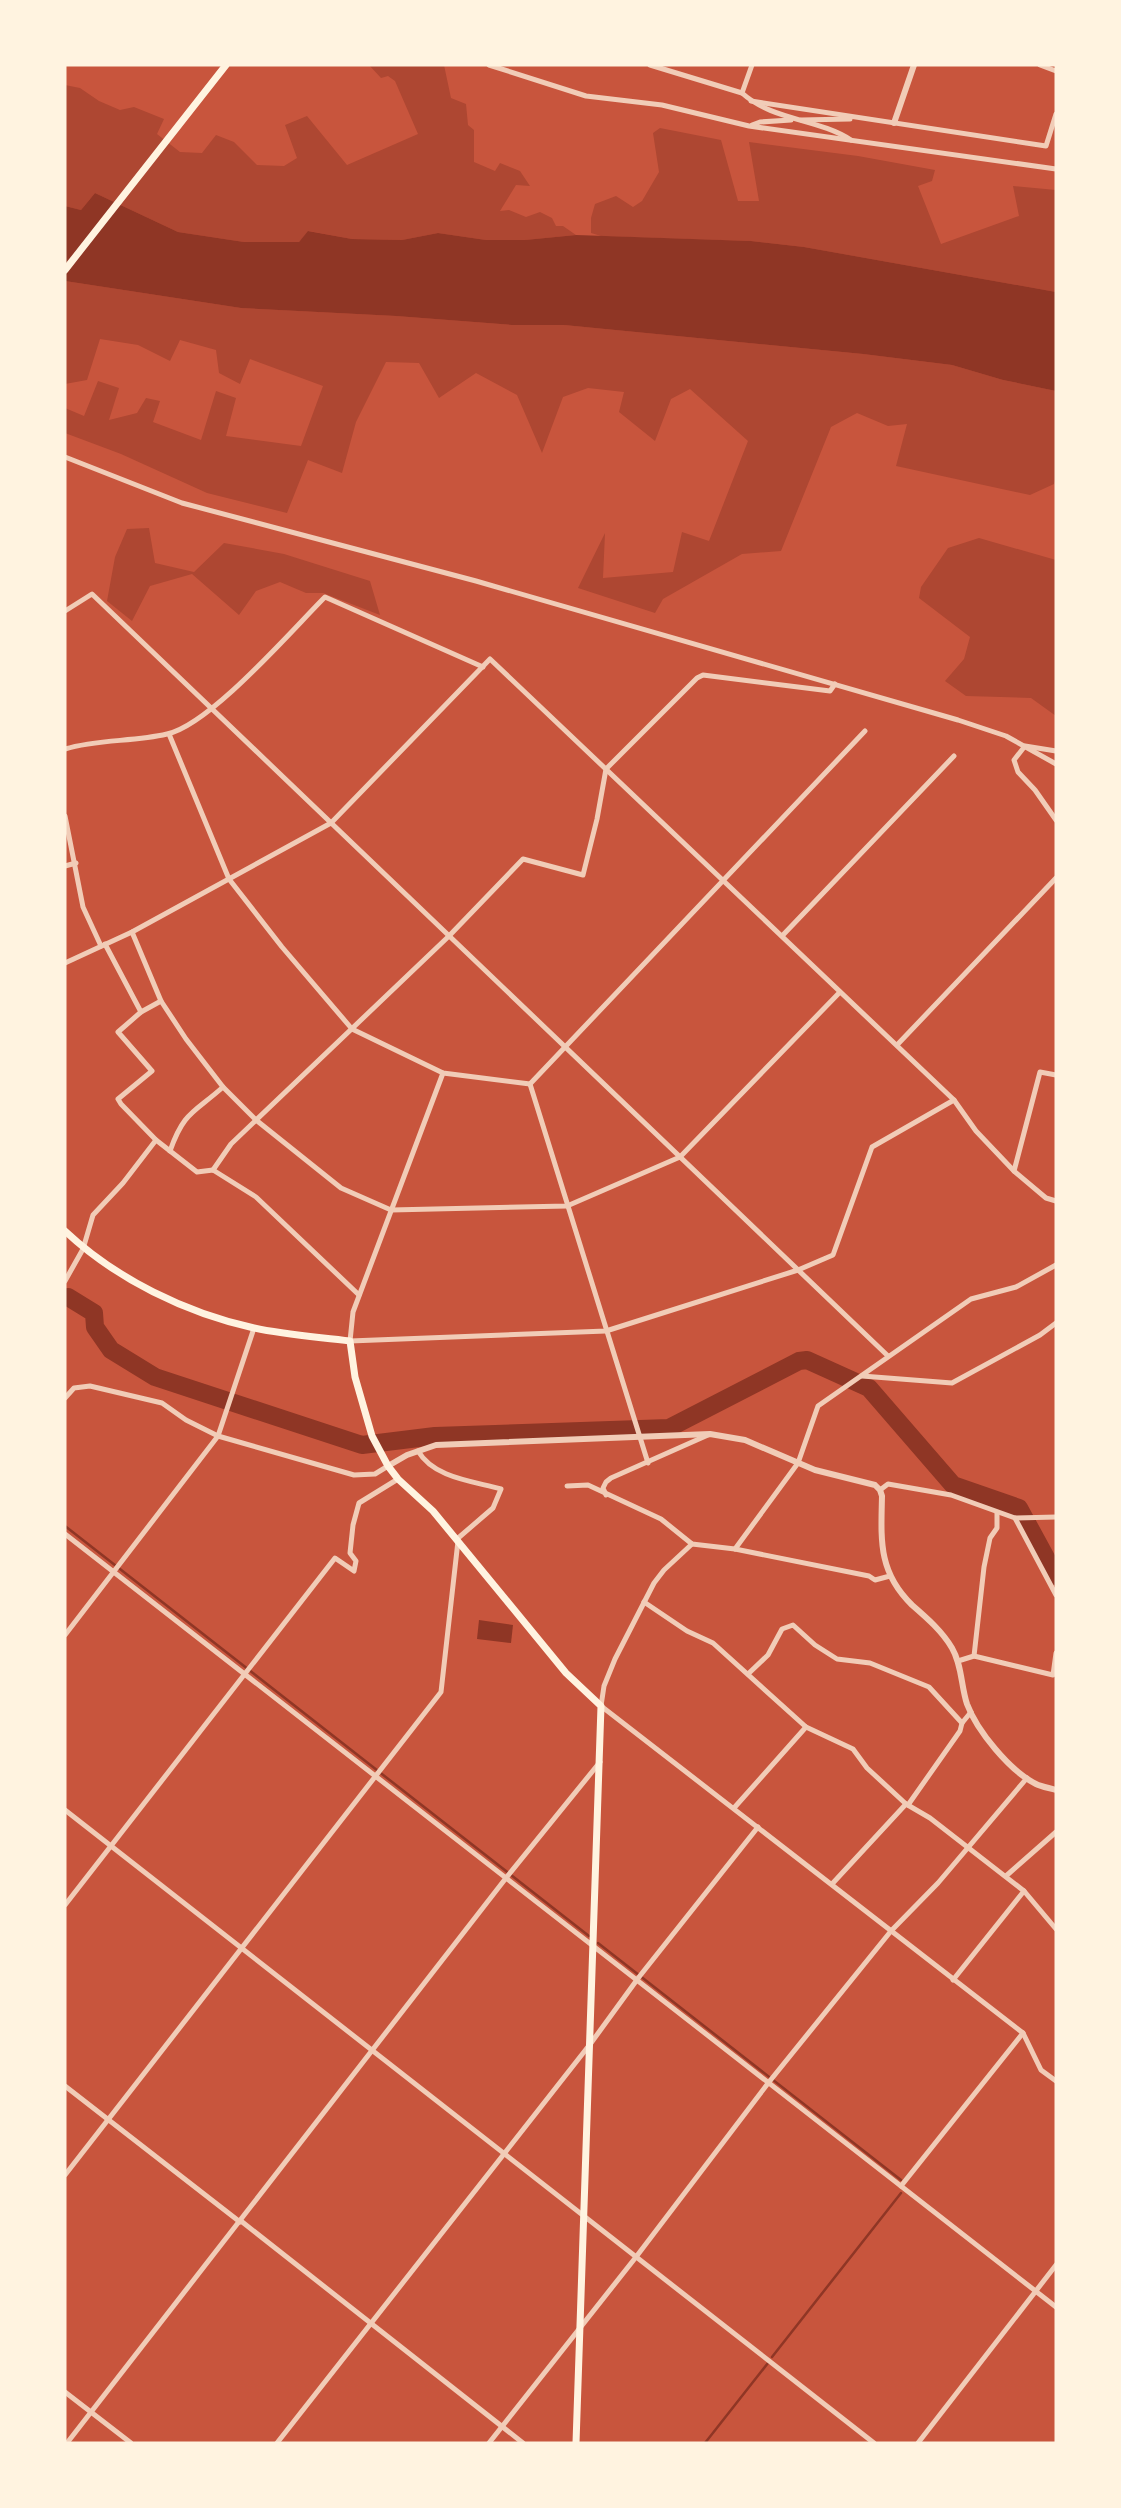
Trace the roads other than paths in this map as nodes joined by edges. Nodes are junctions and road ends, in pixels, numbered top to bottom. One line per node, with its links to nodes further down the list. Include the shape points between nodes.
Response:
1 (226, 65): 17 (main road)
2 (489, 65): 14 (street, via 586,96 662,105)
3 (650, 65): 8 (street)
4 (752, 65): 8 (street)
5 (914, 65): 13 (street)
6 (1040, 65): 7 (street)
7 (1056, 71)
8 (742, 93): 9 (street)
9 (751, 101): 11 (street); 12 (street)
10 (1056, 114): 13 (street, via 1046,146)
11 (866, 118): 12 (street); 13 (street)
12 (793, 120): 14 (street); 15 (street, via 839,132)
13 (894, 123)
14 (749, 126): 15 (street)
15 (853, 141): 16 (street)
16 (1056, 169)
17 (65, 270)
18 (65, 457): 21 (street, via 182,503)
19 (65, 611): 22 (street, via 92,594)
20 (483, 667): 22 (street, via 325,597); 30 (street, via 490,659); 33 (street)
21 (835, 684): 25 (street, via 958,720); 30 (street, via 830,691 704,675)
22 (212, 710): 24 (street); 33 (street)
23 (865, 731): 38 (street)
24 (169, 734): 26 (street); 36 (street)
25 (1025, 746): 27 (street); 29 (street); 32 (street, via 1014,760 1018,772)
26 (65, 749)
27 (1056, 751)
28 (954, 756): 41 (street)
29 (1056, 764)
30 (606, 769): 38 (street); 40 (street, via 583,875 523,859)
31 (65, 816): 34 (street)
32 (1056, 820)
33 (331, 823): 36 (street); 40 (street)
34 (76, 863): 35 (street); 42 (street, via 83,907)
35 (65, 866)
36 (229, 878): 39 (street); 47 (street)
37 (1056, 878): 48 (street)
38 (724, 881): 41 (street); 49 (street)
39 (132, 932): 42 (street); 45 (street)
40 (449, 936): 47 (street); 49 (street)
41 (782, 936): 44 (street)
42 (103, 945): 43 (street); 46 (street)
43 (65, 961)
44 (840, 992): 48 (street); 58 (street)
45 (161, 1001): 46 (street); 53 (street)
46 (141, 1012): 56 (street, via 118,1032 152,1071 118,1099)
47 (352, 1029): 50 (street); 55 (street)
48 (897, 1045): 54 (street)
49 (565, 1047): 52 (street); 58 (street)
50 (443, 1073): 52 (street); 63 (street)
51 (1056, 1075): 60 (street, via 1040,1072)
52 (530, 1084): 62 (street)
53 (223, 1087): 55 (street); 57 (street, via 181,1124)
54 (954, 1100): 60 (street); 67 (street, via 872,1147 833,1255)
55 (256, 1120): 59 (street); 63 (street, via 341,1188)
56 (156, 1140): 57 (street); 65 (street, via 93,1215)
57 (170, 1151): 59 (street, via 197,1172)
58 (680, 1157): 62 (street); 67 (street)
59 (213, 1170): 69 (street, via 256,1197)
60 (1014, 1171): 61 (street)
61 (1056, 1201)
62 (567, 1206): 63 (street); 72 (street)
63 (391, 1210): 69 (street)
64 (65, 1231): 65 (main road)
65 (83, 1249): 68 (street); 71 (main road, via 162,1296)
66 (1056, 1265): 74 (street, via 1016,1287 971,1299)
67 (798, 1270): 72 (street); 74 (street)
68 (65, 1281)
69 (359, 1295): 73 (street)
70 (1056, 1323): 75 (street, via 952,1383)
71 (254, 1328): 73 (main road); 79 (street)
72 (606, 1331): 73 (street); 77 (street)
73 (350, 1341): 83 (main road, via 372,1436)
74 (888, 1356): 75 (street)
75 (860, 1377): 82 (street, via 818,1406)
76 (65, 1398): 79 (street, via 75,1388 90,1386 162,1404)
77 (638, 1434): 78 (street); 80 (street, via 450,1443); 81 (street)
78 (710, 1434): 81 (street); 82 (street, via 745,1440)
79 (218, 1436): 83 (street, via 354,1475 375,1474); 95 (street)
80 (418, 1451): 83 (street); 92 (street, via 441,1472 501,1489 493,1508)
81 (648, 1462): 87 (street, via 606,1482)
82 (798, 1462): 86 (street); 94 (street)
83 (388, 1466): 84 (main road)
84 (398, 1479): 92 (main road); 103 (street, via 359,1503 350,1553 356,1561 354,1571 335,1558)
85 (567, 1486): 87 (street, via 588,1485)
86 (880, 1490): 88 (street, via 888,1484 951,1495); 96 (street, via 882,1545)
87 (606, 1495): 93 (street, via 661,1518)
88 (997, 1513): 90 (street); 101 (street, via 997,1528 984,1567)
89 (1056, 1517): 90 (street)
90 (1016, 1518): 97 (street)
91 (65, 1534): 95 (street)
92 (457, 1540): 105 (main road, via 566,1673); 110 (street, via 441,1692)
93 (692, 1544): 94 (street); 98 (street, via 664,1570)
94 (735, 1549): 96 (street, via 875,1580)
95 (116, 1569): 99 (street); 103 (street)
96 (890, 1576): 102 (street, via 942,1633)
97 (1056, 1595)
98 (644, 1602): 104 (street, via 713,1643); 105 (street, via 615,1659)
99 (65, 1635)
100 (1056, 1653): 101 (street, via 1053,1675)
101 (974, 1656): 102 (street)
102 (958, 1661): 106 (street)
103 (247, 1671): 110 (street); 118 (street)
104 (748, 1674): 107 (street, via 768,1656 782,1629 793,1625 837,1658 870,1663 929,1687); 108 (street)
105 (601, 1706): 109 (main road); 114 (street)
106 (971, 1712): 107 (street); 111 (street, via 1006,1760)
107 (962, 1723): 113 (street)
108 (806, 1727): 113 (street, via 853,1749); 114 (street)
109 (601, 1760): 120 (street); 127 (main road)
110 (378, 1773): 120 (street); 128 (street)
111 (1027, 1777): 112 (street); 119 (street)
112 (1056, 1790)
113 (907, 1805): 119 (street); 122 (street)
114 (734, 1808): 116 (street)
115 (65, 1810): 118 (street)
116 (758, 1827): 122 (street); 129 (street)
117 (1056, 1832): 121 (street)
118 (111, 1846): 124 (street); 128 (street)
119 (968, 1846): 121 (street); 126 (street)
120 (509, 1875): 127 (street); 133 (street)
121 (1006, 1876): 123 (street)
122 (832, 1884): 126 (street)
123 (1024, 1891): 125 (street); 130 (street)
124 (65, 1905)
125 (1056, 1929)
126 (891, 1931): 130 (street); 134 (street)
127 (593, 1946): 129 (street); 132 (main road)
128 (242, 1948): 133 (street); 137 (street)
129 (639, 1977): 132 (street); 134 (street)
130 (953, 1980): 131 (street)
131 (1023, 2033): 135 (street, via 1041,2070); 140 (street)
132 (592, 2043): 138 (street); 141 (main road)
133 (374, 2051): 138 (street); 142 (street)
134 (771, 2080): 140 (street); 143 (street)
135 (1056, 2081)
136 (65, 2086): 137 (street)
137 (108, 2120): 139 (street); 142 (street)
138 (505, 2153): 141 (street); 147 (street)
139 (65, 2175)
140 (901, 2186): 145 (street)
141 (585, 2217): 143 (street); 148 (main road)
142 (240, 2222): 147 (street); 150 (street)
143 (636, 2257): 148 (street); 158 (street)
144 (1056, 2265): 145 (street)
145 (1037, 2291): 146 (street); 159 (street)
146 (1056, 2307)
147 (371, 2325): 151 (street); 154 (street)
148 (581, 2328): 151 (street); 157 (main road)
149 (65, 2392): 150 (street)
150 (91, 2412): 152 (street); 153 (street)
151 (502, 2427): 155 (street); 156 (street)
152 (67, 2443)
153 (131, 2443)
154 (277, 2443)
155 (489, 2443)
156 (523, 2443)
157 (576, 2443)
158 (874, 2443)
159 (918, 2443)

